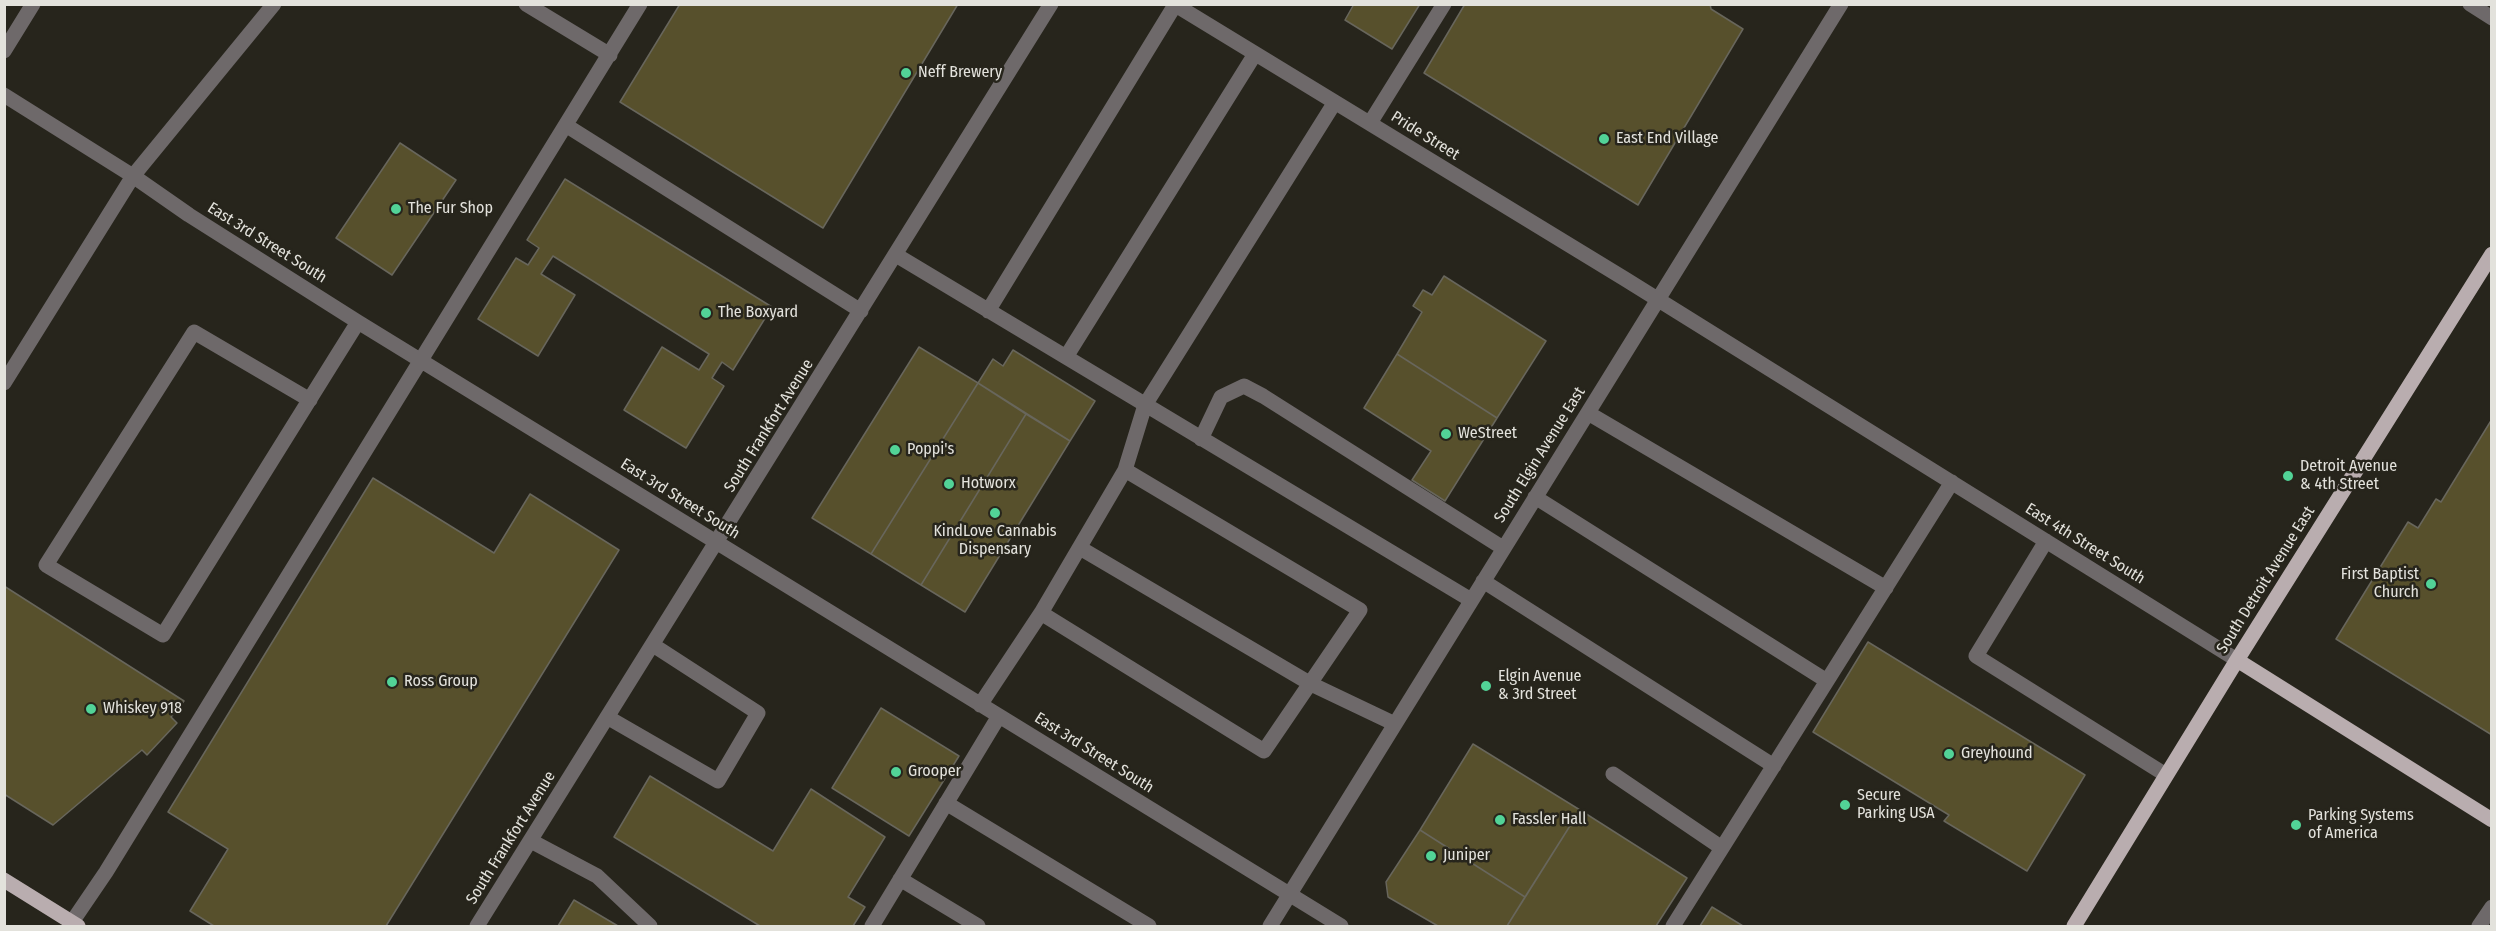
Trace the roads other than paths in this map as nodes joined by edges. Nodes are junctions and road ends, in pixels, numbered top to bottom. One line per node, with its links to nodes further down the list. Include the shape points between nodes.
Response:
1 (33, 4): 11 (street)
2 (274, 4): 18 (street)
3 (526, 4): 13 (street)
4 (640, 4): 13 (street)
5 (1051, 4): 20 (street, South Frankfort Avenue)
6 (1444, 4): 16 (street)
7 (1841, 4): 21 (street, South Elgin Avenue East)
8 (2470, 4): 10 (street)
9 (1174, 5): 12 (street, Pride Street); 23 (street)
10 (2492, 18)
11 (4, 51)
12 (1255, 54): 15 (street, Pride Street); 25 (street)
13 (610, 55): 17 (street)
14 (4, 95): 18 (street, East 3rd Street South)
15 (1335, 102): 16 (street, Pride Street); 29 (street)
16 (1370, 123): 21 (street, Pride Street)
17 (567, 126): 22 (street); 26 (street)
18 (133, 176): 24 (street, East 3rd Street South); 27 (street)
19 (2492, 254): 44 (main road, South Detroit Avenue East)
20 (896, 255): 22 (street, South Frankfort Avenue); 23 (street)
21 (1658, 300): 30 (street, South Elgin Avenue East); 33 (street, East 4th Street South)
22 (861, 311): 36 (street, South Frankfort Avenue)
23 (988, 311): 25 (street)
24 (358, 322): 26 (street, East 3rd Street South); 28 (street)
25 (1066, 357): 29 (street)
26 (422, 361): 36 (street, East 3rd Street South); 62 (street)
27 (4, 383)
28 (310, 400): 28 (street, via 164,635 46,565 194,332)
29 (1145, 405): 31 (street); 32 (street)
30 (1588, 413): 34 (street, South Elgin Avenue East); 40 (street)
31 (1202, 439): 38 (street, via 1221,397 1244,386); 41 (street)
32 (1125, 470): 37 (street); 46 (street, via 1360,610)
33 (1952, 482): 35 (street, East 4th Street South); 40 (street)
34 (1535, 497): 38 (street, South Elgin Avenue East); 45 (street)
35 (2046, 541): 44 (street, East 4th Street South); 53 (street, via 1976,656)
36 (718, 543): 43 (street, South Frankfort Avenue); 47 (street, East 3rd Street South)
37 (1080, 548): 42 (street); 46 (street)
38 (1503, 548): 39 (street, South Elgin Avenue East)
39 (1483, 581): 41 (street, South Elgin Avenue East); 51 (street)
40 (1886, 588): 45 (street)
41 (1471, 600): 50 (street, South Elgin Avenue East)
42 (1041, 613): 46 (street, via 1264,752); 47 (street)
43 (653, 645): 49 (street, South Frankfort Avenue); 49 (street, via 758,713 718,781)
44 (2237, 660): 53 (main road, South Detroit Avenue East); 55 (main road, East 4th Street South)
45 (1827, 681): 51 (street)
46 (1311, 684): 50 (street)
47 (980, 705): 48 (street, East 3rd Street South)
48 (999, 716): 54 (street); 60 (street, East 3rd Street South)
49 (607, 717): 56 (street, South Frankfort Avenue)
50 (1395, 724): 60 (street, South Elgin Avenue East)
51 (1774, 766): 57 (street)
52 (1613, 774): 57 (street)
53 (2166, 775): 71 (main road, South Detroit Avenue East)
54 (946, 804): 58 (street); 67 (street)
55 (2492, 820)
56 (531, 841): 63 (street, South Frankfort Avenue); 64 (street, via 597,876)
57 (1722, 848): 70 (street)
58 (900, 879): 65 (street); 66 (street)
59 (4, 880): 62 (main road)
60 (1289, 895): 68 (street, South Elgin Avenue East); 69 (street, East 3rd Street South)
61 (2492, 907): 72 (street)
62 (75, 924)
63 (477, 927)
64 (650, 927)
65 (872, 927)
66 (978, 927)
67 (1149, 927)
68 (1270, 927)
69 (1341, 927)
70 (1673, 927)
71 (2074, 927)
72 (2479, 927)

